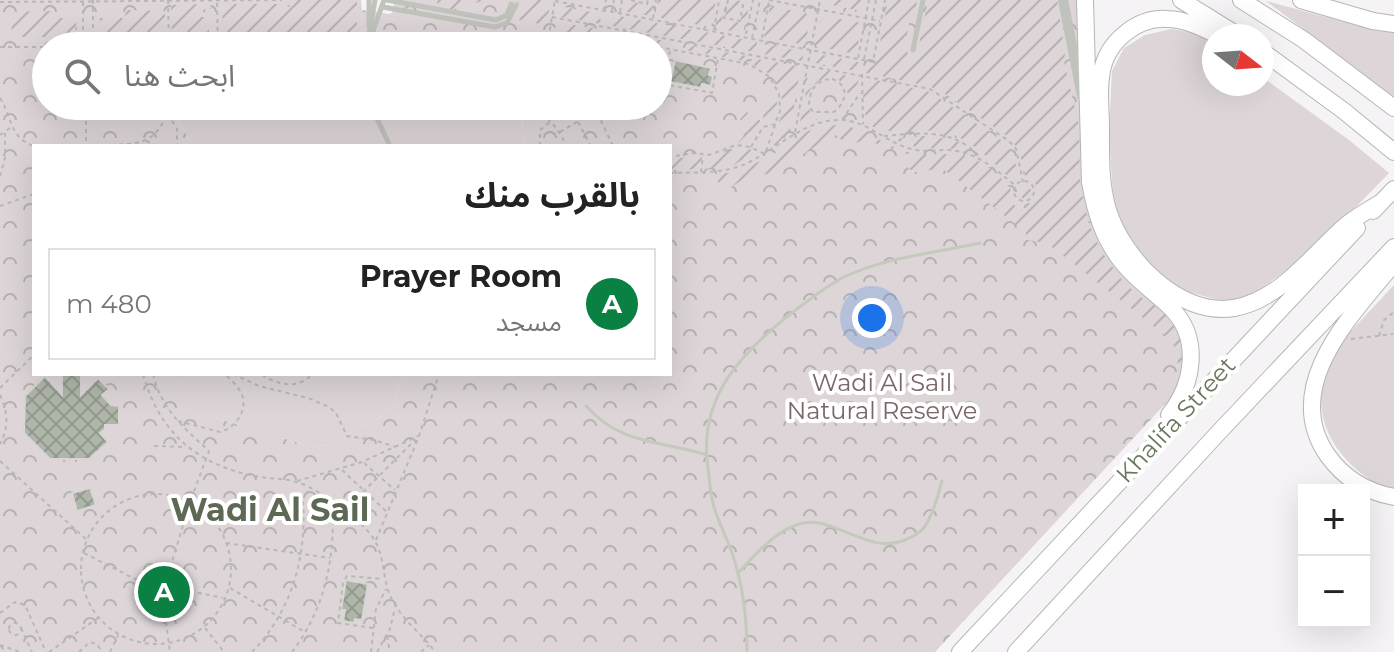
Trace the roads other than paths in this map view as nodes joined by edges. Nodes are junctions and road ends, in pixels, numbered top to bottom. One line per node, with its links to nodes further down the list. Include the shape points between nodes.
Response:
1 (372, 0): 13 (lane)
2 (923, 0): 15 (lane)
3 (1063, 0): 19 (street)
4 (1085, 0): 19 (main road)
5 (1181, 0): 10 (main road)
6 (1241, 0): 17 (main road)
7 (1301, 0): 11 (main road)
8 (385, 2): 9 (lane, via 498,27 510,19); 14 (lane)
9 (513, 4)
10 (1220, 24)
11 (1394, 24)
12 (1202, 29): 22 (main road, via 1160,19 1128,31 1106,58 1100,85 1103,187 1113,224 1141,266 1196,304 1243,306 1275,289)
13 (370, 32)
14 (371, 32)
15 (913, 50)
16 (1274, 61): 21 (main road)
17 (1394, 108)
18 (378, 120): 20 (lane)
19 (1089, 127): 25 (main road, via 1090,182 1101,227 1132,275 1178,317 1191,354 1181,399)
20 (389, 144)
21 (1394, 152)
22 (1388, 195): 25 (main road, Khalifa Street)
23 (1394, 247): 28 (main road, Khalifa Street)
24 (1394, 263): 26 (main road, via 1320,365 1313,413 1318,436 1344,474)
25 (1118, 481): 27 (main road, Khalifa Street)
26 (1394, 497)
27 (960, 652)
28 (1016, 652)

